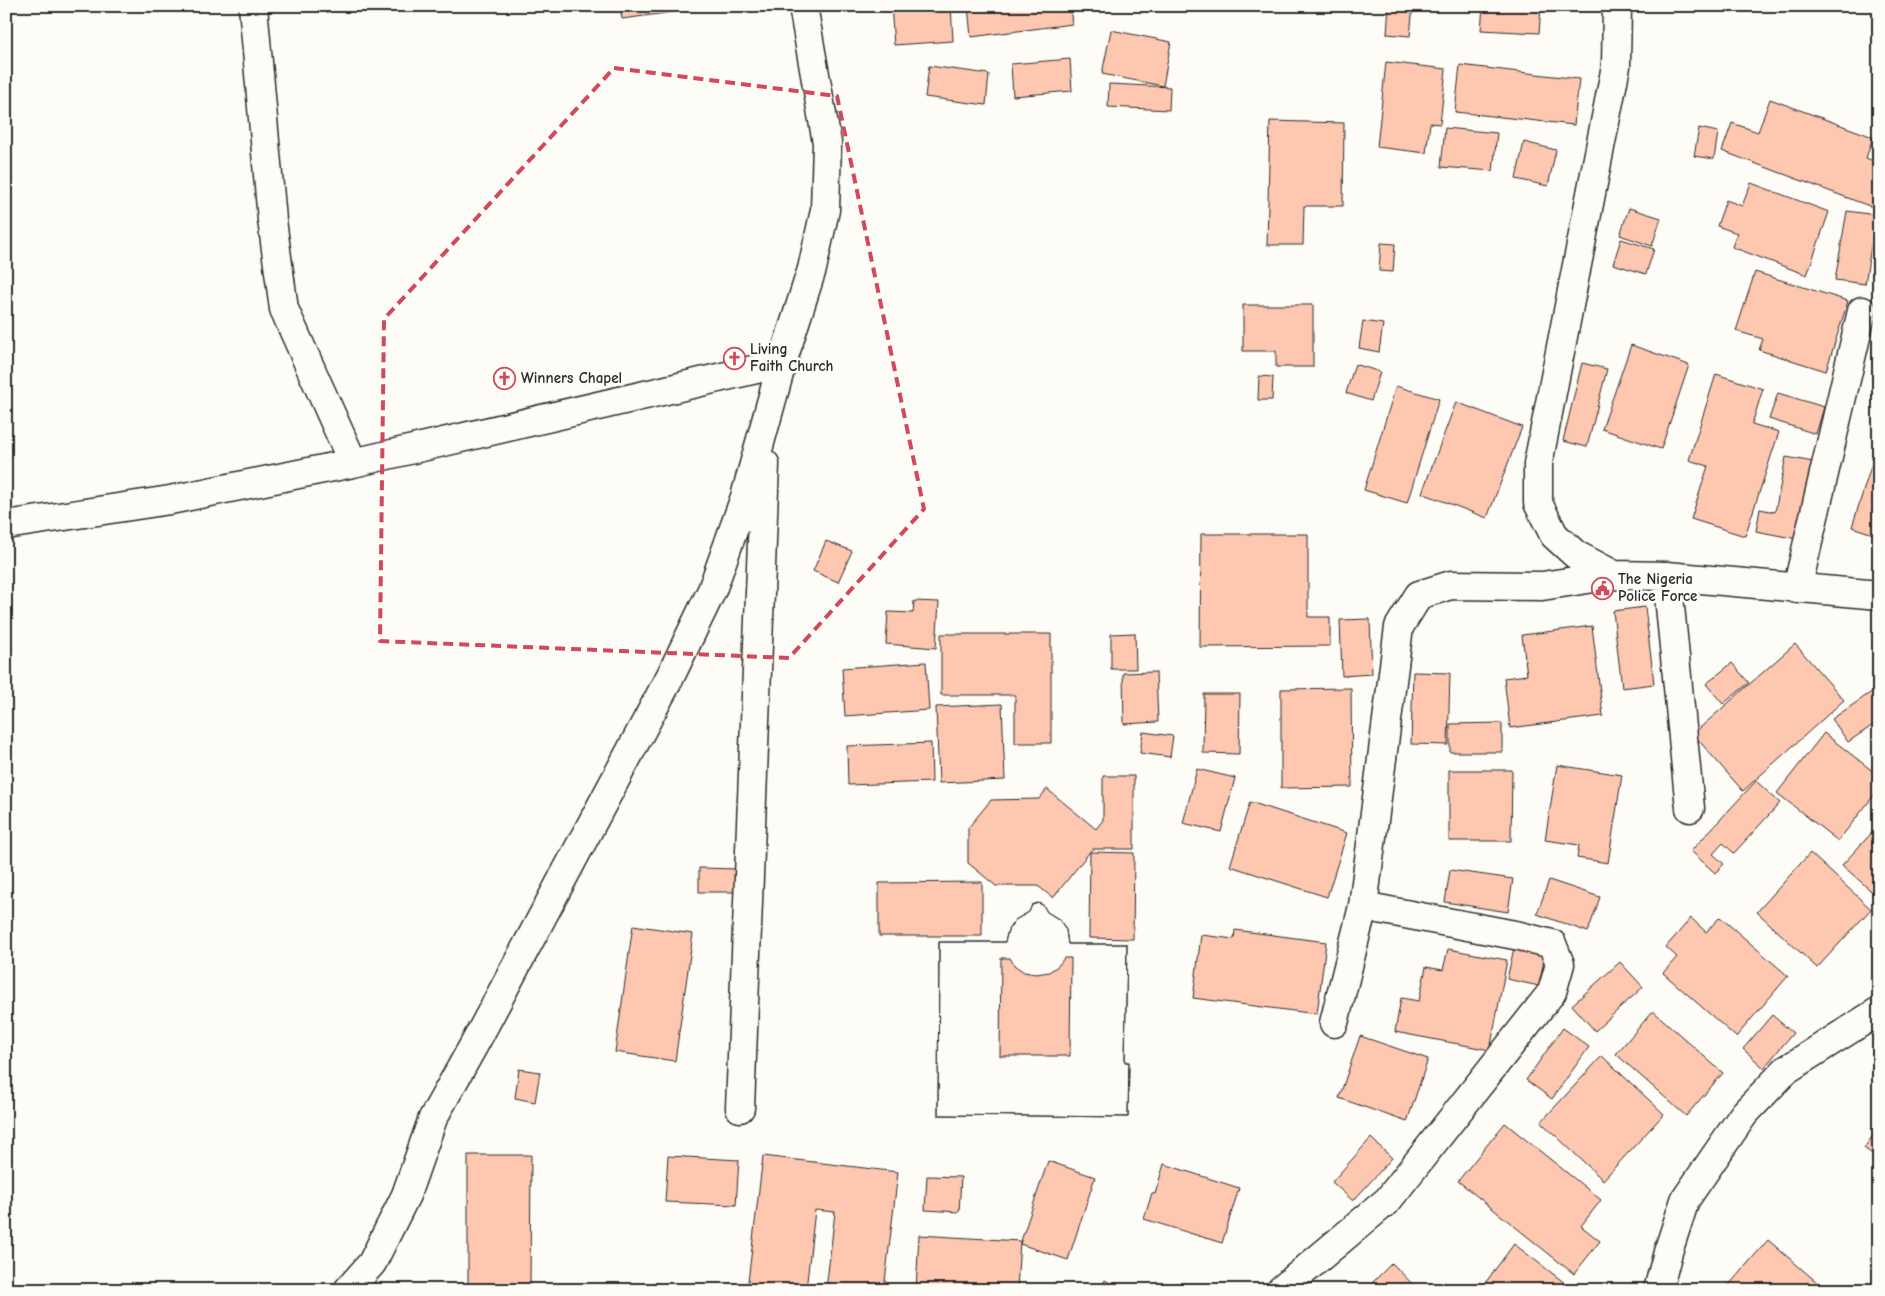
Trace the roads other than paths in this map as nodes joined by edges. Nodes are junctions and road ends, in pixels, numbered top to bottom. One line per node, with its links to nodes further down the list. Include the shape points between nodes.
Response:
1 (253, 6): 7 (street, via 272,220 284,309)
2 (803, 6): 5 (street, via 827,142 825,210 812,269)
3 (1617, 6): 9 (street, via 1616,66 1538,464 1538,503 1554,535 1576,555)
4 (1862, 311): 11 (street)
5 (782, 364): 6 (street); 7 (street)
6 (767, 417): 17 (street); 18 (street, via 745,497 712,590 671,675 433,1118 406,1195 372,1263)
7 (353, 463): 8 (street, via 170,500)
8 (6, 525)
9 (1614, 575): 10 (street); 14 (street, via 1542,586 1451,584 1419,595 1399,627)
10 (1667, 576): 11 (street); 13 (street)
11 (1798, 589): 12 (street)
12 (1879, 596)
13 (1690, 808)
14 (1363, 906): 16 (street); 19 (street, via 1552,944 1560,964 1552,992 1388,1200)
15 (1879, 1011): 20 (street, via 1786,1070 1744,1114 1686,1200)
16 (1334, 1023)
17 (740, 1108)
18 (348, 1290)
19 (1280, 1290)
20 (1658, 1290)

